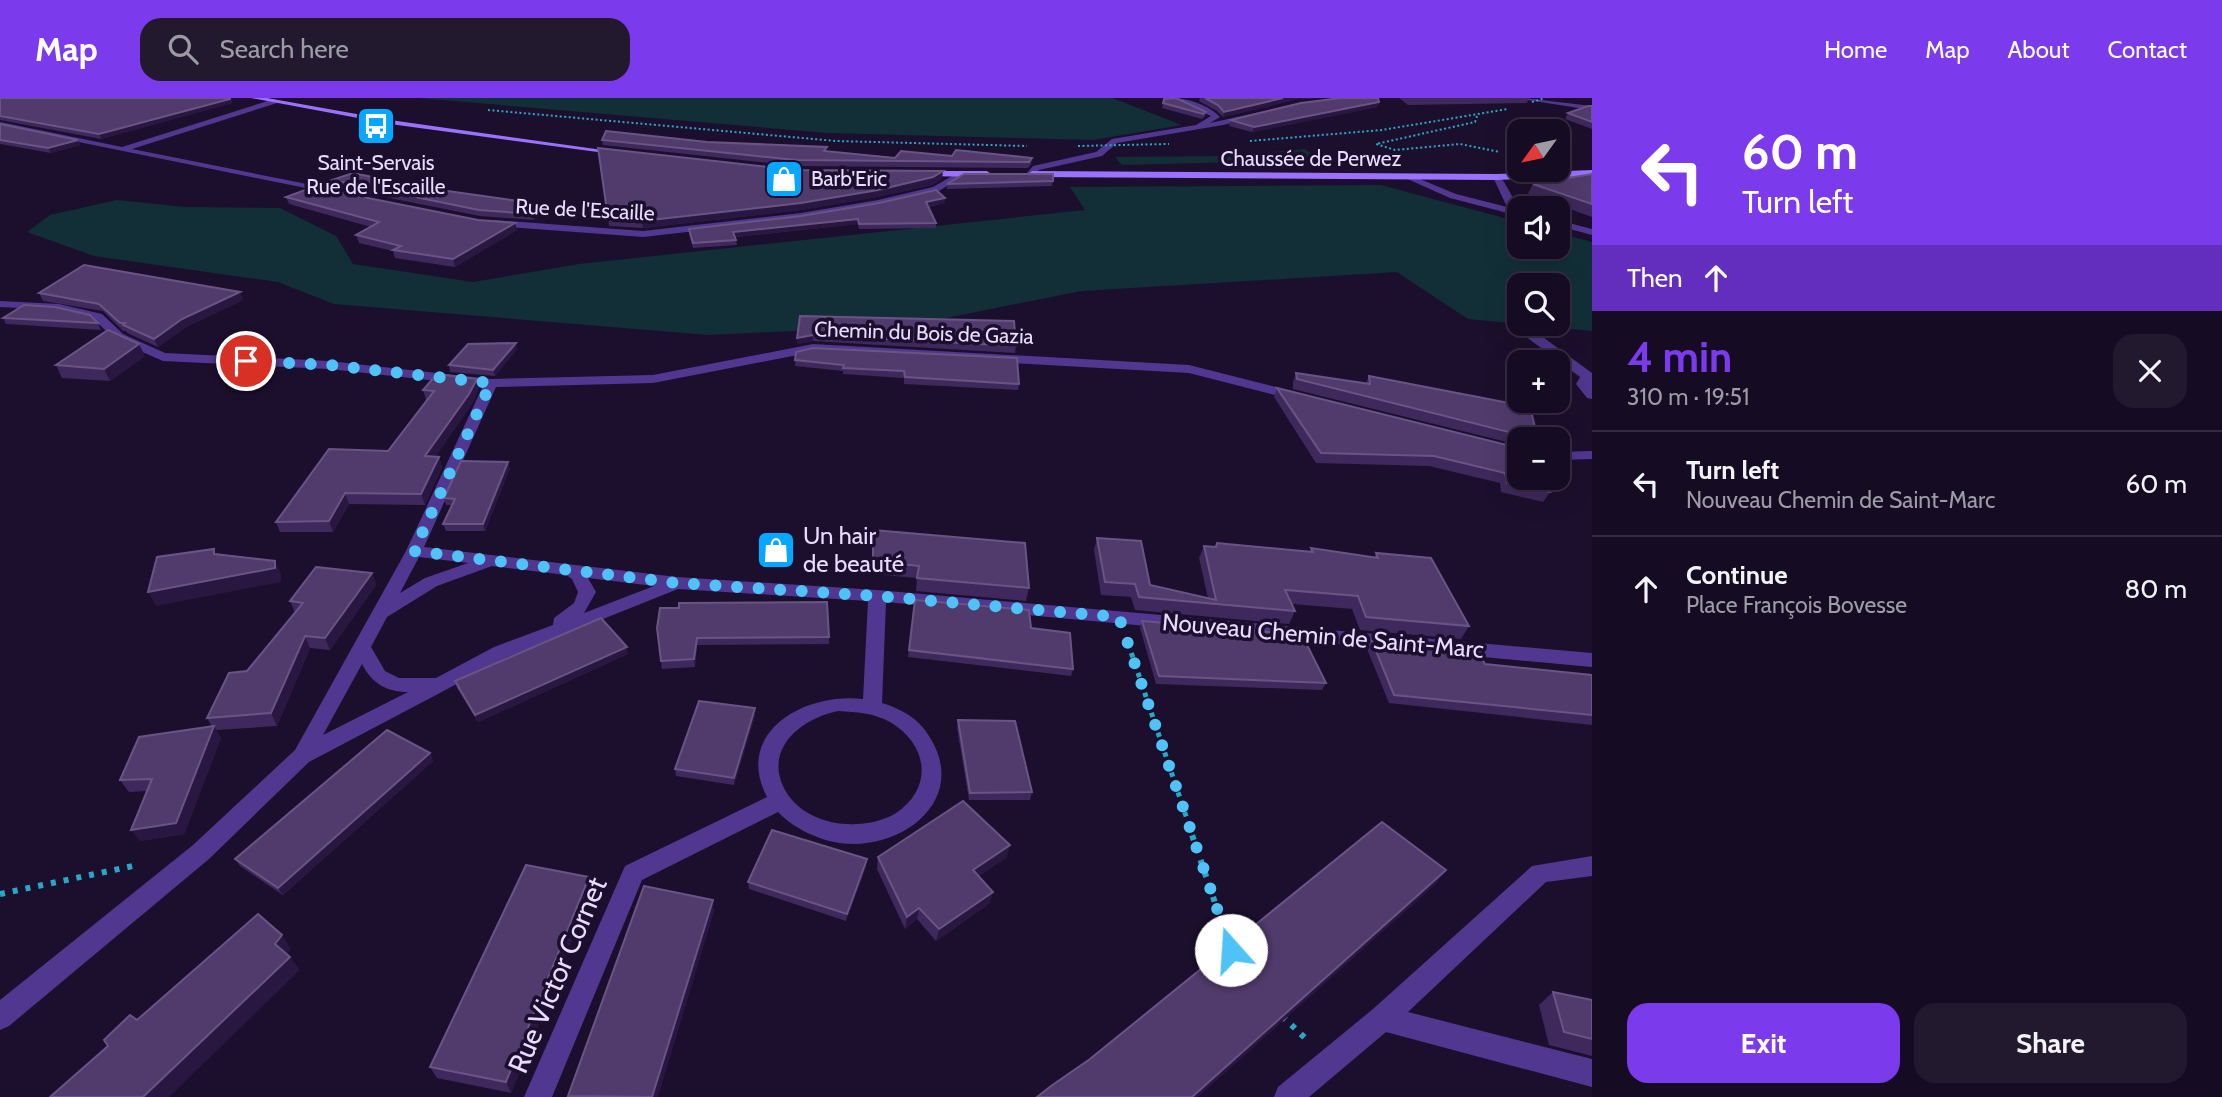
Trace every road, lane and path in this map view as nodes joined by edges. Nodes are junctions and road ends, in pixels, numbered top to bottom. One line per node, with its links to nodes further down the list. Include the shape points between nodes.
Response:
1 (255, 98): 5 (main road)
2 (1175, 98): 10 (street, via 1216,117)
3 (1545, 98): 4 (path, bridge)
4 (1529, 100): 7 (street)
5 (274, 101): 15 (street); 16 (main road, via 403,124)
6 (1310, 103): 10 (street, Chaussée de Perwez)
7 (1590, 106)
8 (481, 110): 13 (path, via 836,141)
9 (0, 124): 15 (street)
10 (1198, 127): 23 (street, Chaussée de Perwez, via 1115,141 1099,154 1036,168)
11 (1240, 142): 17 (path, via 1382,130 1477,116 1475,122 1376,144 1395,150 1468,144)
12 (1169, 144): 14 (path, bridge)
13 (1033, 146)
14 (1078, 146)
15 (122, 149): 26 (street)
16 (633, 155)
17 (1507, 155)
18 (1592, 173): 25 (main road, Chaussée de Perwez)
19 (906, 174): 20 (main road)
20 (962, 174): 21 (main road); 29 (street, Rue de l'Escaille, via 936,189 878,203 643,234)
21 (1003, 174)
22 (1017, 174): 23 (main road, Chaussée de Perwez)
23 (1030, 174): 24 (main road, Chaussée de Perwez)
24 (1407, 177): 25 (main road, Chaussée de Perwez); 28 (street, via 1453,196)
25 (1497, 177): 27 (street)
26 (347, 195)
27 (1507, 204)
28 (1507, 210)
29 (480, 222)
30 (1570, 226): 31 (street)
31 (1592, 232)
32 (0, 304): 34 (street, Chemin du Bois de Gazia, via 59,307 98,316 120,337 163,357 329,365)
33 (1533, 336): 35 (street, via 1587,376 1583,384)
34 (491, 383): 36 (street, Chemin du Bois de Gazia, via 653,379 813,348 1189,369); 39 (street)
35 (1592, 395)
36 (1308, 399)
37 (1592, 455): 38 (street)
38 (1570, 456)
39 (414, 551): 40 (street, Nouveau Chemin de Saint-Marc); 44 (street)
40 (492, 560): 41 (street, Nouveau Chemin de Saint-Marc); 44 (street, via 431,582)
41 (571, 570): 42 (street, Nouveau Chemin de Saint-Marc); 46 (street, via 587,592 581,606)
42 (677, 583): 43 (street, Nouveau Chemin de Saint-Marc); 46 (street)
43 (877, 596): 45 (street, Nouveau Chemin de Saint-Marc); 50 (street)
44 (381, 612): 47 (street)
45 (1119, 617): 48 (street, Nouveau Chemin de Saint-Marc); 56 (path)
46 (540, 636): 49 (street)
47 (362, 647): 49 (street, via 378,676 397,685); 51 (street)
48 (1592, 660)
49 (439, 684): 51 (street)
50 (872, 706): 52 (street, via 827,707 806,713 781,732 768,758 772,787); 52 (street, via 904,720 926,743 934,772 926,800 901,823 866,834 826,830 798,819)
51 (302, 756): 58 (street, via 201,852)
52 (780, 801): 62 (street, Rue Victor Cornet, via 633,873)
53 (147, 863): 55 (path)
54 (1592, 866): 59 (street, via 1539,873)
55 (0, 894)
56 (1236, 963)
57 (1280, 1014): 60 (path)
58 (0, 1017)
59 (1382, 1018): 60 (street); 61 (street)
60 (1330, 1062): 63 (street)
61 (1592, 1073)
62 (538, 1097)
63 (1288, 1097)

